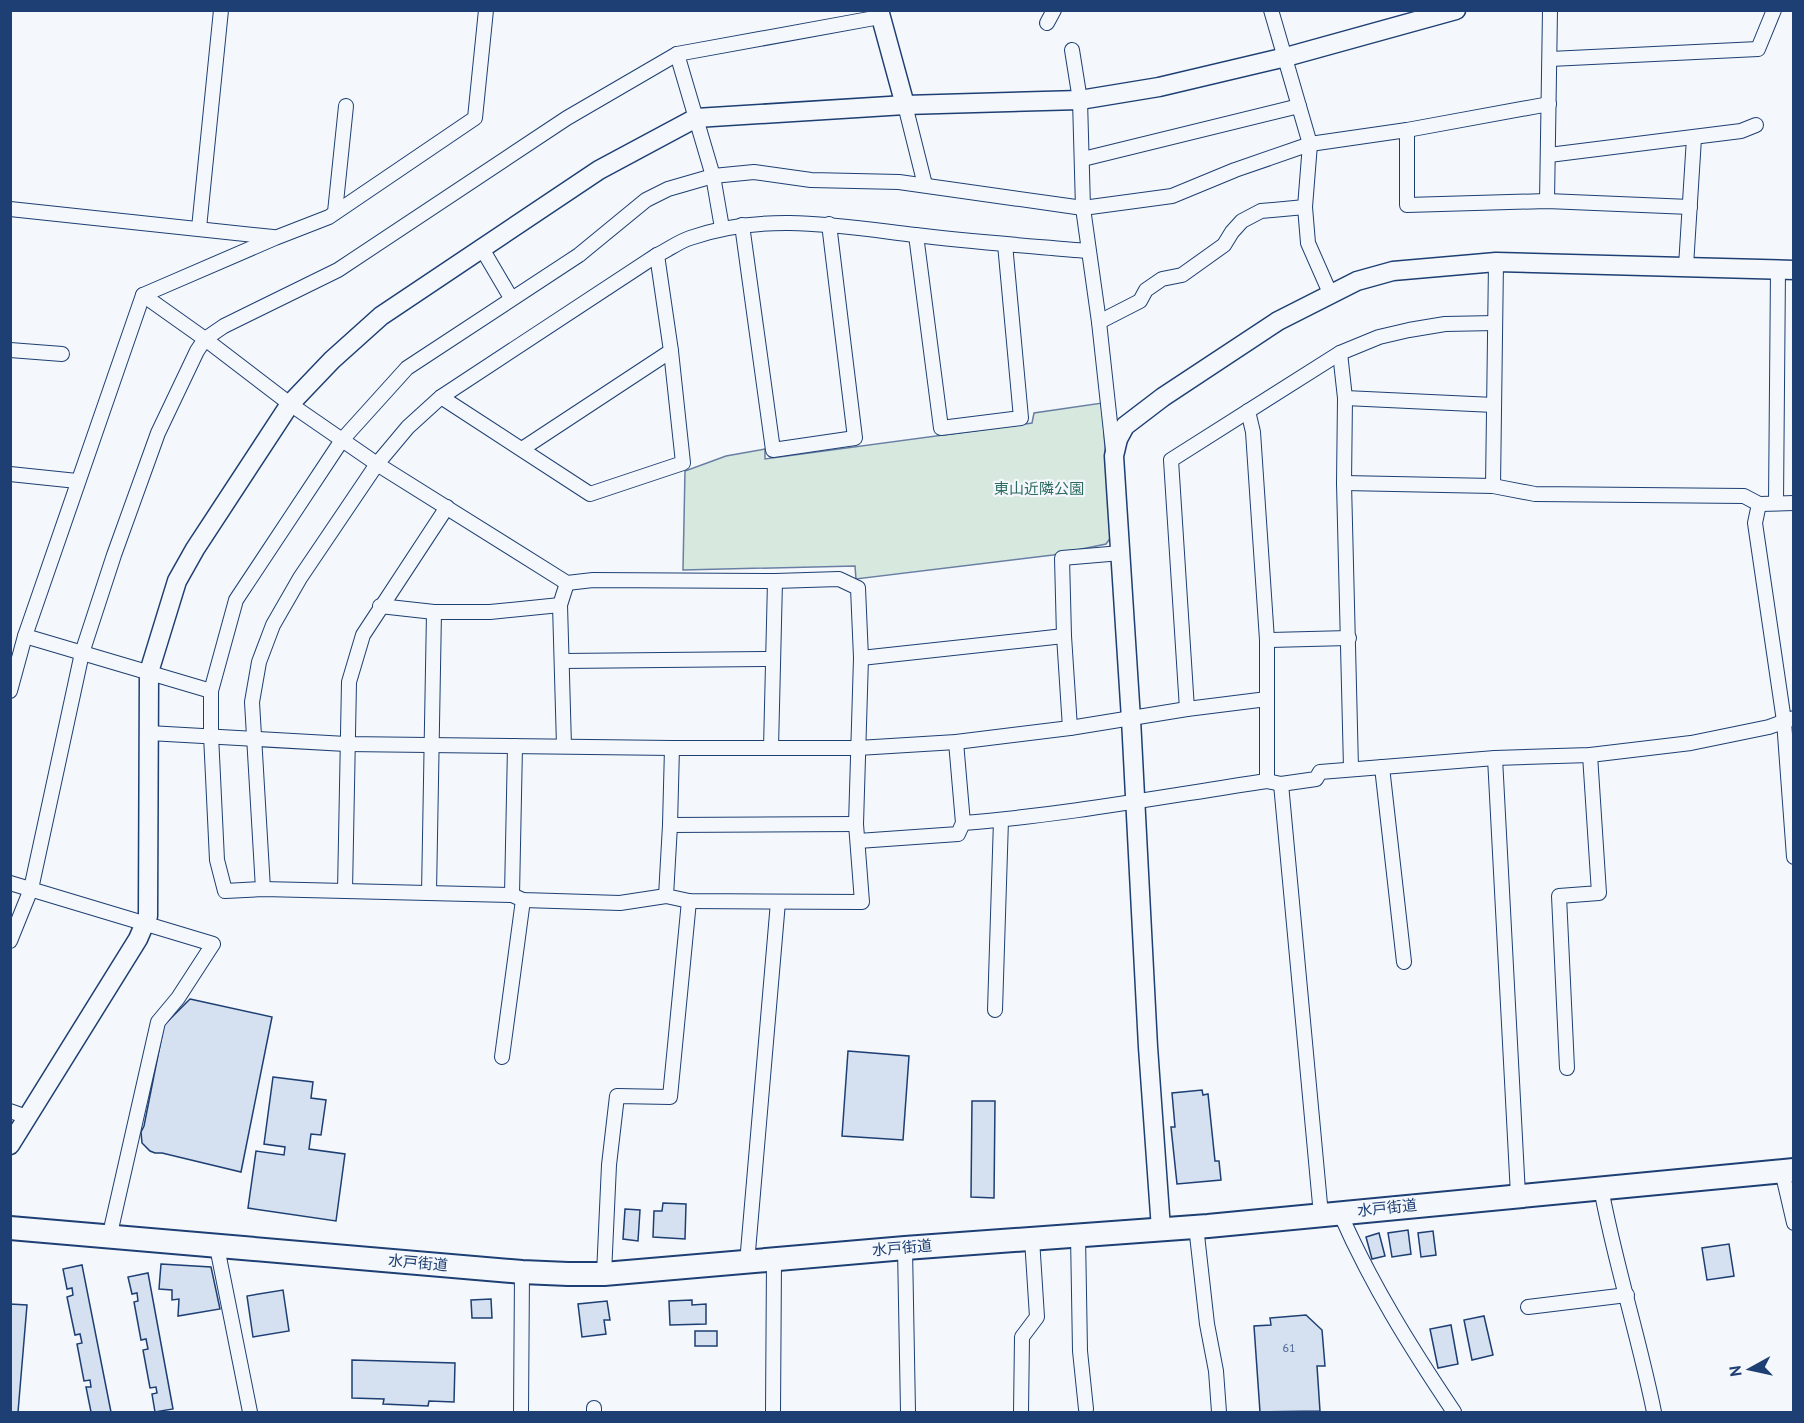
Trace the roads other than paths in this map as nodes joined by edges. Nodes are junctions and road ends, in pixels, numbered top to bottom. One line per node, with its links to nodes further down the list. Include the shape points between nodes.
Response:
1 (221, 10): 34 (street)
2 (486, 10): 31 (street, via 475,118)
3 (1270, 10): 10 (street)
4 (1456, 10): 10 (street)
5 (1550, 10): 11 (street)
6 (1774, 10): 11 (street, via 1758,49)
7 (879, 14): 9 (street); 14 (street)
8 (1072, 50): 12 (street)
9 (677, 54): 17 (street); 50 (street, via 567,118 338,270)
10 (1286, 57): 12 (street, via 1159,87); 16 (street)
11 (1550, 58): 13 (street)
12 (1080, 100): 14 (street); 23 (street)
13 (1549, 104): 19 (street); 22 (street)
14 (905, 105): 17 (street); 25 (street)
15 (346, 106): 31 (street)
16 (1299, 106): 21 (street); 23 (street)
17 (696, 118): 24 (street); 39 (street, via 599,170)
18 (1756, 125): 20 (street)
19 (1407, 130): 21 (street); 26 (street, via 1407,205)
20 (1694, 138): 22 (street); 28 (street)
21 (1310, 144): 27 (street); 29 (street, via 1172,196)
22 (1549, 155): 26 (street)
23 (1083, 159): 29 (street)
24 (713, 176): 25 (street, via 754,172 811,180); 35 (street); 47 (street, via 646,200 579,255)
25 (925, 185): 29 (street)
26 (1547, 201): 28 (street)
27 (1305, 207): 45 (street, via 1308,243); 48 (street, via 1261,211 1242,221 1224,245 1182,275 1162,279 1146,290 1140,301)
28 (1690, 207): 43 (street)
29 (1083, 208): 40 (street)
30 (10, 209): 34 (street)
31 (335, 212): 37 (street)
32 (829, 224): 33 (street); 33 (street, via 855,438 773,450); 36 (street)
33 (742, 225): 35 (street)
34 (199, 228): 37 (street)
35 (722, 228): 41 (street, via 687,239)
36 (916, 235): 38 (street); 38 (street, via 941,428 1021,418)
37 (275, 238): 46 (street)
38 (1005, 244): 40 (street)
39 (481, 247): 47 (street); 57 (street, via 381,316)
40 (1088, 251): 48 (street)
41 (657, 255): 52 (street); 55 (street)
42 (1496, 262): 43 (street); 45 (street, via 1393,271); 49 (street)
43 (1686, 266): 44 (street)
44 (1786, 270): 68 (street)
45 (1330, 293): 62 (street, via 1278,321 1136,417 1121,432)
46 (143, 295): 50 (street); 65 (street)
47 (511, 298): 60 (street, via 407,368)
48 (1099, 322): 62 (street)
49 (1495, 323): 53 (street, via 1445,324 1409,330); 58 (street)
50 (205, 339): 57 (street); 83 (street, via 158,433)
51 (10, 350): 54 (street)
52 (671, 351): 61 (street); 61 (street, via 683,463 590,494)
53 (1340, 353): 56 (street); 59 (street)
54 (62, 354)
55 (441, 397): 61 (street); 63 (street, via 408,427)
56 (1345, 398): 58 (street); 66 (street)
57 (290, 404): 60 (street); 87 (street, via 177,581)
58 (1494, 405): 67 (street)
59 (1248, 411): 81 (street, via 1253,432); 91 (street, via 1171,460)
60 (342, 440): 63 (street); 89 (street, via 236,600)
61 (522, 449)
62 (1113, 456): 72 (street)
63 (377, 464): 71 (street); 97 (street, via 273,625 259,662 252,702)
64 (10, 474): 65 (street)
65 (78, 481): 78 (street)
66 (1344, 483): 67 (street); 80 (street)
67 (1493, 486): 70 (street, via 1535,494 1744,496)
68 (1776, 502): 69 (street); 70 (street)
69 (1794, 503)
70 (1759, 504): 93 (street, via 1755,523)
71 (447, 507): 74 (street); 76 (street)
72 (1121, 553): 79 (street, via 1062,558); 92 (street)
73 (775, 581): 74 (street); 84 (street, via 839,579 858,588); 85 (street)
74 (567, 583): 75 (street)
75 (560, 605): 77 (street, via 490,612); 86 (street)
76 (380, 606): 77 (street); 99 (street, via 363,635 349,682)
77 (434, 612): 100 (street)
78 (25, 636): 82 (street); 83 (street)
79 (1064, 636): 84 (street); 94 (street)
80 (1349, 638): 81 (street); 109 (street)
81 (1267, 640): 90 (street)
82 (15, 652): 88 (street)
83 (82, 653): 87 (street); 120 (street)
84 (861, 658): 105 (street)
85 (772, 659): 86 (street); 104 (street)
86 (563, 661): 102 (street)
87 (149, 672): 89 (street); 95 (street)
88 (10, 691)
89 (211, 691): 96 (street)
90 (1267, 699): 91 (street); 110 (street)
91 (1187, 709): 92 (street)
92 (1131, 719): 94 (street); 112 (street)
93 (1789, 720): 106 (street, via 1691,743); 118 (street)
94 (1070, 728): 98 (street)
95 (149, 734): 96 (street); 128 (street, via 149,896 148,916)
96 (211, 735): 97 (street); 121 (street, via 217,860 225,891)
97 (255, 738): 99 (street); 121 (street)
98 (956, 742): 105 (street); 115 (street)
99 (346, 744): 100 (street); 122 (street)
100 (430, 745): 101 (street); 123 (street)
101 (515, 746): 102 (street); 125 (street)
102 (564, 746): 103 (street)
103 (672, 748): 104 (street); 116 (street)
104 (771, 748): 105 (street)
105 (858, 748): 114 (street)
106 (1590, 755): 107 (street); 133 (street, via 1599,892 1559,896)
107 (1495, 758): 108 (street); 138 (street)
108 (1382, 766): 109 (street); 130 (street)
109 (1351, 768): 111 (street, via 1320,772 1316,779)
110 (1267, 781): 111 (street); 112 (street)
111 (1281, 784): 139 (street)
112 (1134, 800): 113 (street); 143 (street)
113 (1001, 820): 115 (street); 131 (street)
114 (856, 824): 116 (street); 117 (street)
115 (963, 824): 117 (street, via 958,834)
116 (670, 825): 124 (street)
117 (858, 841): 127 (street, via 862,902)
118 (1794, 856)
119 (10, 883): 120 (street)
120 (31, 889): 128 (street); 129 (street)
121 (263, 889): 122 (street)
122 (345, 891): 123 (street)
123 (429, 893): 125 (street)
124 (666, 896): 125 (street, via 620,903); 126 (street)
125 (517, 897): 132 (street)
126 (689, 901): 127 (street); 152 (street, via 670,1097 617,1096)
127 (778, 902): 150 (street)
128 (143, 924): 134 (street, via 138,939); 145 (street, via 213,944 158,1022)
129 (10, 941)
130 (1404, 962)
131 (995, 1010)
132 (502, 1057)
133 (1567, 1068)
134 (19, 1114): 135 (street)
135 (10, 1145)
136 (1788, 1171): 137 (main road, 水戸街道); 140 (street)
137 (1601, 1188): 138 (main road, 水戸街道); 153 (street, via 1612,1247)
138 (1518, 1195): 139 (main road, 水戸街道)
139 (1331, 1214): 141 (main road, 水戸街道); 162 (street)
140 (1794, 1223)
141 (1196, 1227): 143 (main road, 水戸街道); 161 (street)
142 (10, 1228): 145 (main road, 水戸街道)
143 (1161, 1229): 144 (main road, 水戸街道)
144 (1078, 1235): 146 (main road, 水戸街道); 155 (street, via 1080,1352)
145 (109, 1238): 147 (main road, 水戸街道)
146 (1032, 1239): 148 (main road, 水戸街道); 160 (street, via 1037,1317 1022,1337)
147 (218, 1247): 151 (main road, 水戸街道); 156 (street)
148 (905, 1248): 149 (main road, 水戸街道); 159 (street)
149 (774, 1260): 150 (main road, 水戸街道); 158 (street)
150 (747, 1263): 152 (main road, 水戸街道)
151 (522, 1272): 152 (main road, 水戸街道); 157 (street)
152 (604, 1274)
153 (1627, 1295): 154 (street); 163 (street)
154 (1528, 1307)
155 (1086, 1409)
156 (250, 1413)
157 (521, 1413)
158 (773, 1413)
159 (908, 1413)
160 (1021, 1413)
161 (1219, 1413)
162 (1454, 1413)
163 (1654, 1413)

